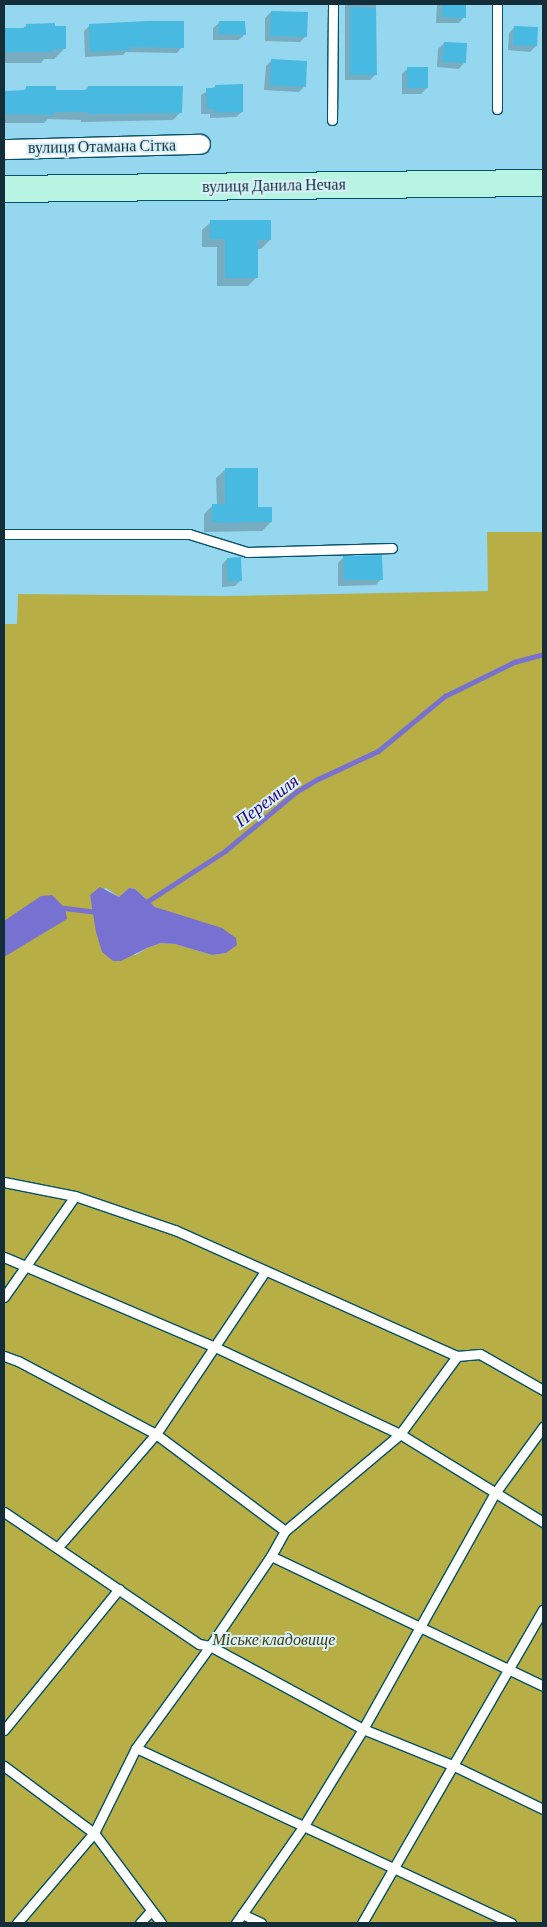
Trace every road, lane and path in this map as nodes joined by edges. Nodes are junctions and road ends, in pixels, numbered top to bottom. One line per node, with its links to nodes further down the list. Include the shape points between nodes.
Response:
1 (333, 4): 4 (lane)
2 (497, 4): 3 (lane)
3 (497, 109)
4 (332, 120)
5 (200, 144): 6 (street, вулиця Отамана Сітка)
6 (4, 149)
7 (543, 183): 8 (main road, вулиця Данила Нечая)
8 (4, 189)
9 (4, 534): 10 (lane, via 188,534 247,552)
10 (392, 548)
11 (4, 1182): 12 (lane)
12 (75, 1196): 14 (lane); 15 (lane, via 175,1230)
13 (4, 1257): 14 (lane)
14 (26, 1268): 16 (lane); 17 (lane)
15 (265, 1271): 17 (lane); 19 (lane)
16 (4, 1297)
17 (215, 1347): 22 (lane); 23 (lane)
18 (4, 1356): 22 (lane)
19 (457, 1356): 20 (lane, via 480,1354); 23 (lane)
20 (543, 1390)
21 (543, 1427): 24 (lane)
22 (156, 1434): 27 (lane); 28 (lane)
23 (400, 1434): 24 (lane); 27 (lane)
24 (495, 1493): 26 (lane); 32 (lane)
25 (4, 1512): 28 (lane)
26 (543, 1522)
27 (285, 1531): 29 (lane)
28 (58, 1547): 30 (lane)
29 (271, 1556): 32 (lane); 33 (lane)
30 (119, 1589): 33 (lane, via 199,1644); 37 (lane)
31 (543, 1609): 34 (lane)
32 (418, 1626): 34 (lane); 36 (lane)
33 (210, 1646): 36 (lane); 38 (lane)
34 (508, 1669): 35 (lane); 39 (lane)
35 (543, 1686)
36 (363, 1729): 39 (lane); 42 (lane)
37 (4, 1730)
38 (136, 1748): 42 (lane); 43 (lane)
39 (452, 1765): 41 (lane); 44 (lane)
40 (4, 1766): 43 (lane)
41 (543, 1809)
42 (303, 1827): 44 (lane); 46 (lane)
43 (94, 1833): 45 (lane); 47 (lane)
44 (395, 1869): 52 (lane); 53 (lane)
45 (150, 1912): 48 (lane); 49 (lane)
46 (242, 1914): 50 (lane); 51 (lane)
47 (17, 1923)
48 (140, 1923)
49 (161, 1923)
50 (236, 1923)
51 (261, 1923)
52 (362, 1923)
53 (511, 1923)

